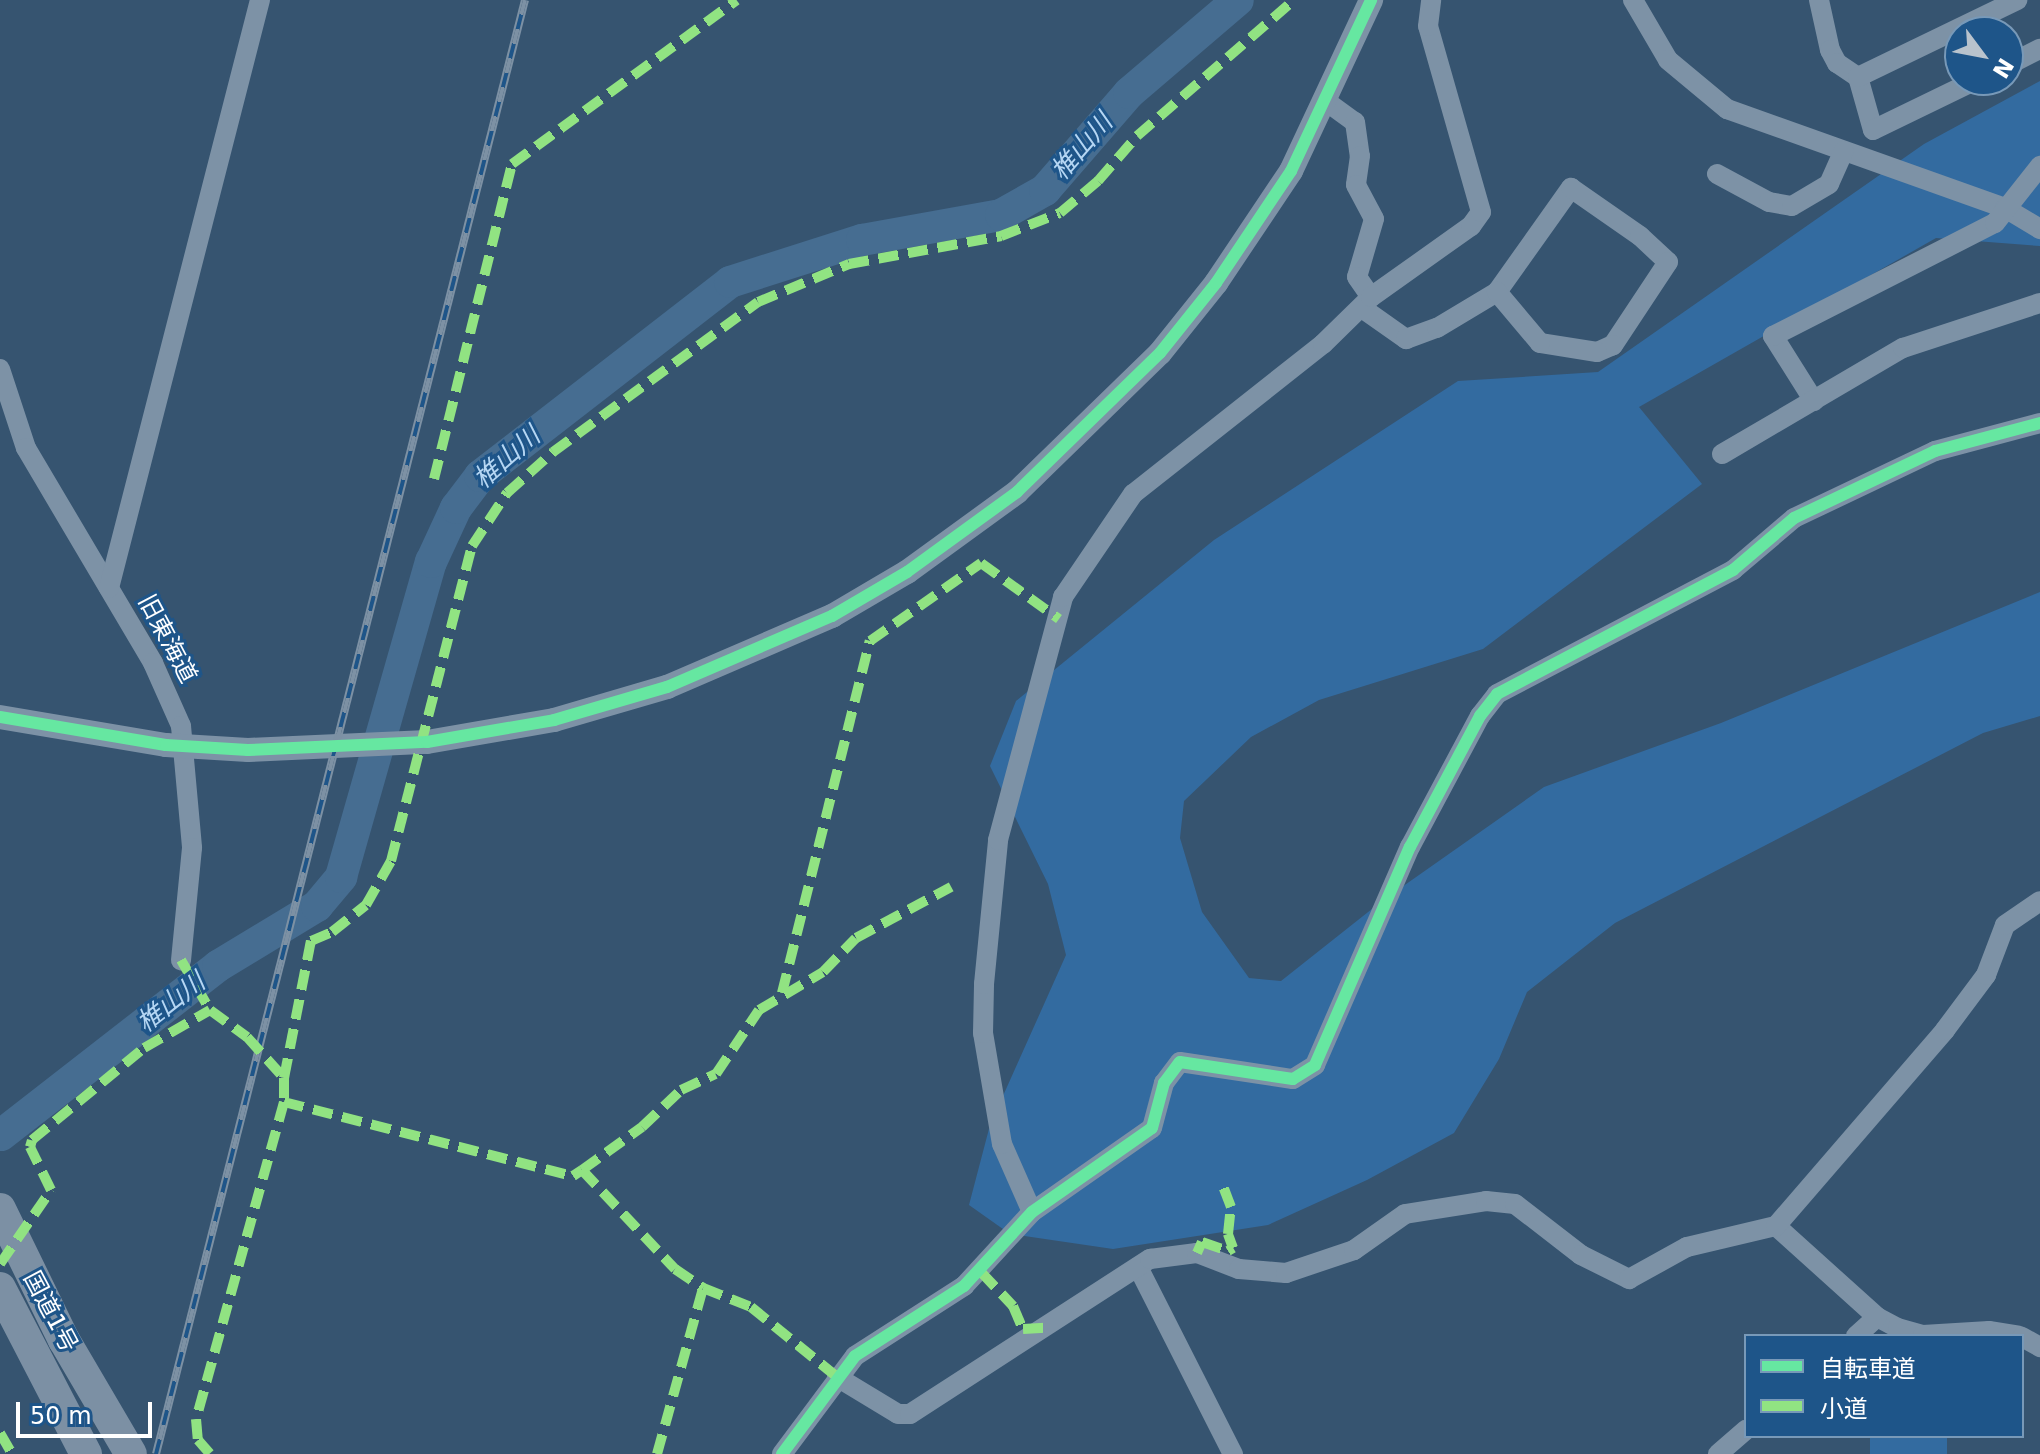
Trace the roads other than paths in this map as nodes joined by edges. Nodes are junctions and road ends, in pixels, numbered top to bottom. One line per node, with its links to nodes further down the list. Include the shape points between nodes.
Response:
1 (260, 0): 23 (street)
2 (1371, 0): 9 (street)
3 (1431, 0): 17 (street, via 1428,26 1481,212 1460,234)
4 (1633, 0): 11 (street, via 1668,60 1706,95 1766,126)
5 (1819, 0): 7 (street, via 1830,50 1837,63)
6 (2017, 0): 7 (street)
7 (1858, 77): 10 (street)
8 (1944, 96): 10 (street)
9 (1327, 102): 17 (street, via 1355,122 1360,156 1356,185 1374,219 1357,277); 24 (street, via 1267,209 1189,319 1131,386 1017,492 907,572 796,633 667,687 531,724 343,749 166,745)
10 (1873, 130): 11 (street)
11 (1853, 154): 13 (street, via 1829,184 1792,206 1769,202); 14 (street)
12 (2040, 166): 14 (street)
13 (1717, 174)
14 (2005, 208): 15 (street); 20 (street, via 1995,223 1773,336)
15 (2040, 229)
16 (1497, 292): 16 (street, via 1571,188 1668,262 1613,345 1597,352 1540,343); 17 (street, via 1437,328 1406,339)
17 (1366, 303): 28 (street, via 1198,447 1133,494 1063,597 998,840 984,984 983,1033 1002,1144)
18 (2040, 303): 20 (street, via 1903,348)
19 (0, 369): 23 (street, 旧東海道, via 26,448)
20 (1814, 401): 22 (street)
21 (2040, 423): 28 (street, via 1935,451 1794,518 1733,570 1497,694 1410,847 1315,1065 1293,1079 1180,1062 1164,1083 1152,1128)
22 (1722, 454)
23 (109, 588): 26 (street, 旧東海道, via 153,663 181,726 192,848)
24 (0, 717)
25 (2040, 901): 29 (street, via 2005,925 1986,975 1945,1030)
26 (181, 960)
27 (0, 1209): 40 (highway, 国道1号, via 64,1340)
28 (1032, 1212): 37 (street, via 981,1272 855,1356)
29 (1776, 1226): 30 (street, via 1687,1247 1629,1279 1581,1255 1515,1204 1500,1199 1405,1214 1354,1250 1286,1273 1239,1269 1197,1253 1150,1259); 32 (street)
30 (1138, 1267): 37 (street, via 910,1414 898,1414); 42 (street)
31 (0, 1288): 39 (highway, 国道1号)
32 (1877, 1317): 33 (street); 34 (street)
33 (1858, 1334)
34 (1920, 1334)
35 (1940, 1334): 36 (street)
36 (2004, 1334)
37 (837, 1377): 41 (street)
38 (1744, 1432): 43 (street)
39 (86, 1454)
40 (131, 1454)
41 (782, 1454)
42 (1233, 1454)
43 (1718, 1454)

